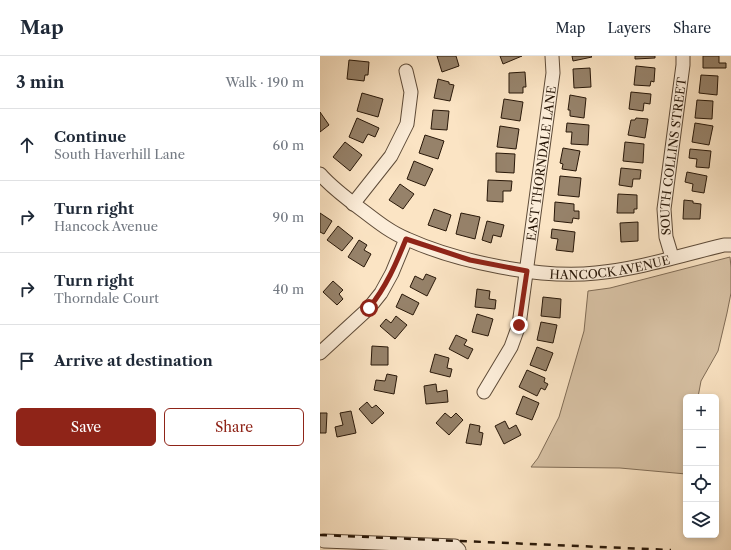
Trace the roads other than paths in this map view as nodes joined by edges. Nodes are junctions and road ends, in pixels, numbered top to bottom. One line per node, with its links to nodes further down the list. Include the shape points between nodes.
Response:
1 (552, 56): 9 (street, EAST THORNDALE LANE, via 553,73)
2 (684, 56): 8 (street, SOUTH COLLINS STREET, via 664,209 666,237)
3 (406, 71): 5 (street, via 411,92 406,124 391,156)
4 (320, 174): 5 (street, HANCOCK AVENUE)
5 (353, 204): 6 (street, HANCOCK AVENUE)
6 (406, 239): 9 (street, HANCOCK AVENUE, via 470,260); 10 (street, via 381,293 369,308)
7 (731, 244): 8 (street, HANCOCK AVENUE)
8 (672, 257): 9 (street, HANCOCK AVENUE, via 644,265 596,273)
9 (527, 271): 11 (street, EAST THORNDALE LANE, via 519,325 511,347)
10 (320, 353)
11 (484, 392)
12 (324, 541): 13 (street, via 455,546)
13 (459, 550)

